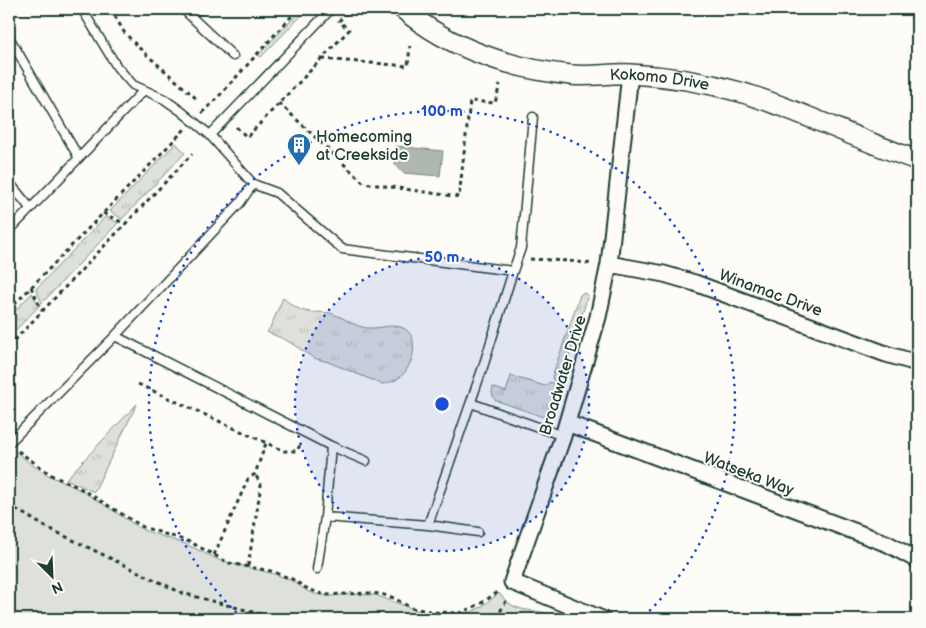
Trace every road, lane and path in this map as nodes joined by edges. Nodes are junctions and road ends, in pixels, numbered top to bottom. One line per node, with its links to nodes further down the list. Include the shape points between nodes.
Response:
1 (82, 9): 16 (lane, via 117,66 132,85)
2 (111, 9): 17 (path, via 138,48)
3 (183, 9): 9 (lane)
4 (199, 9): 9 (lane)
5 (298, 9): 19 (path)
6 (332, 9): 21 (lane)
7 (350, 9): 13 (path, via 340,21 349,30)
8 (404, 9): 14 (street, Kokomo Drive, via 448,38 487,56 529,69 572,75)
9 (190, 16): 12 (lane)
10 (9, 37): 25 (lane)
11 (410, 46): 13 (path, via 408,66)
12 (233, 56)
13 (322, 59): 18 (path)
14 (630, 74): 26 (street, Kokomo Drive, via 696,82 740,92); 35 (street, Broadwater Drive)
15 (500, 84): 18 (path, via 495,103 470,101 459,197 364,183)
16 (144, 90): 22 (lane, via 164,99); 25 (lane)
17 (198, 100)
18 (279, 103): 21 (path, via 247,137)
19 (211, 104): 21 (path); 22 (path)
20 (533, 117): 33 (lane)
21 (227, 118): 23 (lane)
22 (193, 121): 23 (lane); 30 (path)
23 (210, 135): 28 (lane)
24 (192, 154): 31 (path)
25 (79, 158): 29 (lane)
26 (917, 160)
27 (9, 182): 29 (lane)
28 (253, 184): 36 (lane, via 277,193 342,248); 40 (lane, via 240,203)
29 (30, 208): 32 (lane)
30 (103, 212): 31 (path); 37 (path)
31 (125, 224): 39 (path)
32 (9, 231)
33 (518, 258): 34 (path); 36 (lane)
34 (594, 264)
35 (609, 264): 42 (street, Winamac Drive, via 695,283 886,354); 45 (street, Broadwater Drive, via 598,317)
36 (513, 271): 44 (lane)
37 (31, 287): 38 (path); 39 (path)
38 (9, 310)
39 (42, 311): 41 (path)
40 (115, 336): 46 (lane); 47 (lane)
41 (9, 346)
42 (917, 362)
43 (138, 384): 48 (path)
44 (471, 403): 45 (lane); 55 (lane)
45 (565, 430): 58 (street, Watseka Way, via 888,544); 65 (street, Broadwater Drive, via 512,582)
46 (306, 433): 48 (path, via 297,451 284,451); 49 (lane)
47 (9, 443)
48 (266, 443): 52 (path)
49 (331, 446): 51 (lane); 54 (lane)
50 (16, 449): 57 (path, via 54,476 78,486 143,527 190,542)
51 (366, 461)
52 (255, 474): 57 (path, via 248,479); 59 (path, via 261,485)
53 (9, 505): 63 (path, via 44,526 182,593)
54 (325, 517): 55 (lane); 60 (lane)
55 (428, 525): 56 (lane)
56 (478, 532)
57 (214, 555): 59 (path, via 229,563)
58 (917, 560)
59 (248, 566): 61 (path, via 292,579 324,595 368,592 394,598 411,608 435,612 460,613)
60 (317, 569)
61 (498, 592)
62 (506, 604): 64 (path)
63 (279, 619)
64 (498, 619)
65 (602, 619)

